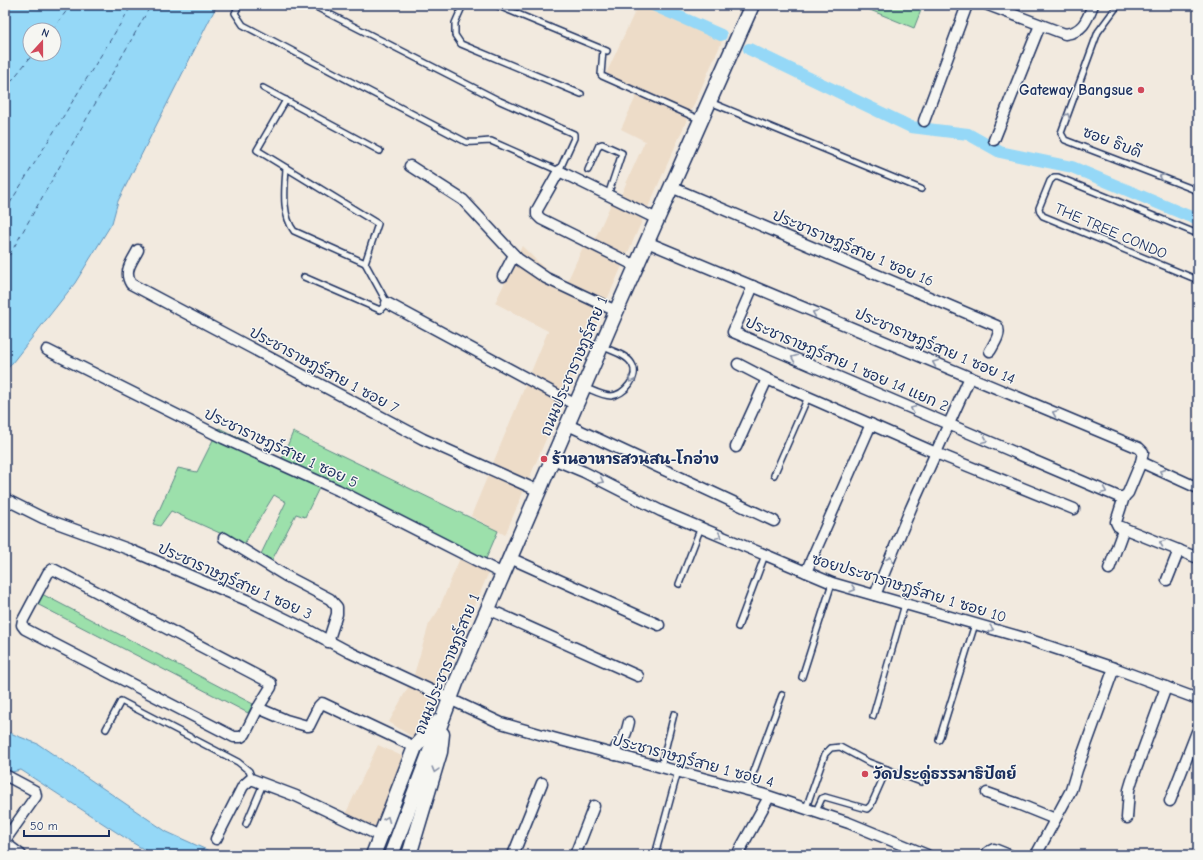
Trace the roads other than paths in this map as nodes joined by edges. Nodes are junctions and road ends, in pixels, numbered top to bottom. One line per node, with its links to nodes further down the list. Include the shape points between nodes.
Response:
1 (239, 5): 22 (lane, via 235,13 243,25 466,142 491,141)
2 (312, 5): 22 (lane, via 500,101 574,134)
3 (463, 5): 12 (lane, via 455,23 455,35 461,44)
4 (752, 5): 14 (main road, ถนนประชาราษฎร์สาย 1)
5 (967, 5): 16 (street)
6 (988, 5): 10 (street)
7 (1093, 5): 10 (street, via 1084,24 1077,31 1065,34)
8 (1118, 5): 25 (lane, ซอย ธิบดี, one-way to 8, via 1065,140 1060,133 1098,32)
9 (499, 6): 15 (lane, via 605,51 602,76)
10 (1040, 25): 17 (street)
11 (263, 88): 13 (lane)
12 (581, 94)
13 (286, 100): 18 (lane); 20 (lane, via 257,150)
14 (709, 102): 15 (main road, ถนนประชาราษฎร์สาย 1); 24 (lane)
15 (701, 120): 23 (main road, ถนนประชาราษฎร์สาย 1)
16 (924, 121)
17 (994, 140)
18 (380, 151)
19 (410, 166): 31 (street, via 463,200)
20 (286, 168): 32 (lane, via 285,204 289,225 294,231); 32 (lane, via 378,224)
21 (588, 170): 26 (lane, via 598,144 622,153)
22 (559, 171): 26 (street); 33 (street, via 537,210 537,215)
23 (671, 187): 27 (main road, ถนนประชาราษฎร์สาย 1); 42 (street, ประชาราษฎร์สาย 1 ซอย 16, via 997,326 999,332)
24 (921, 189)
25 (1198, 191)
26 (608, 195): 27 (street)
27 (657, 218): 29 (main road, ถนนประชาราษฎร์สาย 1)
28 (1198, 234): 36 (lane, THE TREE CONDO, via 1058,177 1050,181 1039,208 1043,216)
29 (647, 242): 33 (main road, ถนนประชาราษฎร์สาย 1); 37 (street, ประชาราษฎร์สาย 1 ซอย 14)
30 (138, 250): 58 (street, ประชาราษฎร์สาย 1 ซอย 7, via 127,271 130,284 423,439)
31 (514, 255): 34 (street); 39 (street, via 546,278)
32 (365, 263): 38 (lane)
33 (636, 266): 39 (main road, ถนนประชาราษฎร์สาย 1)
34 (503, 276)
35 (304, 277): 38 (lane, via 380,310)
36 (1198, 280)
37 (753, 286): 44 (street, ประชาราษฎร์สาย 1 ซอย 14, one-way to 37); 50 (street, ประชาราษฎร์สาย 1 ซอย 14 แยก 2, one-way to 37, via 733,332)
38 (387, 303): 48 (street)
39 (616, 311): 40 (main road, ถนนประชาราษฎร์สาย 1)
40 (602, 346): 46 (main road, ถนนประชาราษฎร์สาย 1); 46 (lane, one-way to 46, via 622,355 632,363 635,370 632,379 625,391 610,396)
41 (47, 350): 72 (street, ประชาราษฎร์สาย 1 ซอย 5, via 223,438 338,490)
42 (990, 351)
43 (738, 364): 45 (street)
44 (970, 377): 50 (street); 55 (street, ประชาราษฎร์สาย 1 ซอย 14, one-way to 44, via 1143,452 1139,448)
45 (767, 380): 47 (street); 52 (street)
46 (584, 387): 48 (main road, ถนนประชาราษฎร์สาย 1)
47 (808, 397): 49 (street); 56 (lane)
48 (576, 406): 51 (main road, ถนนประชาราษฎร์สาย 1)
49 (871, 424): 53 (street); 71 (street)
50 (949, 424): 53 (street); 59 (street, one-way to 59)
51 (568, 425): 54 (main road, ถนนประชาราษฎร์สาย 1); 62 (street)
52 (736, 447)
53 (936, 453): 61 (street); 76 (street, one-way to 53)
54 (553, 459): 58 (main road, ถนนประชาราษฎร์สาย 1); 63 (street, ซอยประชาราษฎร์สาย 1 ซอย 10, one-way to 63, via 661,511)
55 (1141, 462): 57 (street, one-way to 55); 59 (street)
56 (774, 475)
57 (1198, 488)
58 (539, 491): 68 (main road, ถนนประชาราษฎร์สาย 1)
59 (1124, 498): 64 (street, via 1116,522)
60 (5, 499): 82 (street, ประชาราษฎร์สาย 1 ซอย 3, via 43,518 128,549 249,601)
61 (1074, 509)
62 (774, 521)
63 (701, 527): 67 (street, ซอยประชาราษฎร์สาย 1 ซอย 10, one-way to 67); 75 (lane)
64 (1124, 528): 66 (street, one-way to 64); 70 (street)
65 (224, 538): 82 (street, via 286,576 330,599 337,607 337,614)
66 (1179, 550): 69 (street); 73 (street)
67 (765, 555): 71 (street, ซอยประชาราษฎร์สาย 1 ซอย 10); 81 (lane)
68 (510, 558): 72 (main road, ถนนประชาราษฎร์สาย 1); 80 (street)
69 (1198, 558)
70 (1109, 569)
71 (806, 572): 74 (street, ซอยประชาราษฎร์สาย 1 ซอย 10)
72 (504, 574): 78 (main road, ถนนประชาราษฎร์สาย 1)
73 (1167, 580)
74 (832, 583): 76 (street, ซอยประชาราษฎร์สาย 1 ซอย 10, one-way to 76); 85 (lane)
75 (679, 584)
76 (875, 595): 77 (street, ซอยประชาราษฎร์สาย 1 ซอย 10)
77 (905, 604): 79 (street, ซอยประชาราษฎร์สาย 1 ซอย 10); 92 (lane)
78 (488, 609): 84 (street); 88 (main road, ถนนประชาราษฎร์สาย 1)
79 (975, 624): 83 (street, ซอยประชาราษฎร์สาย 1 ซอย 10, one-way to 83); 97 (lane)
80 (659, 625)
81 (738, 627)
82 (328, 642): 88 (street, ประชาราษฎร์สาย 1 ซอย 3)
83 (1114, 668): 86 (street, ซอยประชาราษฎร์สาย 1 ซอย 10); 116 (street, via 1071,790)
84 (638, 676)
85 (802, 677)
86 (1166, 687): 89 (street, ซอยประชาราษฎร์สาย 1 ซอย 10); 115 (street, via 1132,780)
87 (782, 695): 108 (lane)
88 (450, 699): 93 (main road, ถนนประชาราษฎร์สาย 1); 99 (street, ประชาราษฎร์สาย 1 ซอย 4, via 501,723)
89 (1198, 699)
90 (258, 708): 90 (street, via 246,734 234,737 25,629 22,625 23,620 48,573 53,569 271,683); 98 (street, via 309,726 322,703)
91 (674, 714): 100 (lane)
92 (873, 716)
93 (442, 718): 98 (main road); 121 (main road, one-way to 121, via 440,752); 124 (main road, ถนนประชาราษฎร์สาย 1)
94 (629, 722): 99 (street, via 626,735 617,746)
95 (106, 729): 104 (lane, via 121,701 238,762 249,771)
96 (1198, 729): 111 (street)
97 (940, 740)
98 (415, 747): 118 (main road, one-way to 98)
99 (615, 755): 100 (street, ประชาราษฎร์สาย 1 ซอย 4)
100 (661, 767): 102 (street, ประชาราษฎร์สาย 1 ซอย 4)
101 (887, 769): 105 (lane); 113 (lane, via 840,747 831,748 825,754); 114 (lane, via 867,809 825,797)
102 (678, 772): 108 (street, ประชาราษฎร์สาย 1 ซอย 4); 127 (lane)
103 (5, 775): 120 (street, via 35,791 36,796)
104 (252, 779): 107 (street); 119 (street, via 243,786)
105 (921, 782)
106 (542, 783): 125 (street)
107 (263, 784): 117 (lane); 118 (street, via 296,796)
108 (747, 790): 110 (street, ประชาราษฎร์สาย 1 ซอย 4)
109 (987, 793): 116 (street)
110 (769, 797): 113 (street, ประชาราษฎร์สาย 1 ซอย 4); 128 (street)
111 (1170, 801)
112 (594, 806): 126 (street)
113 (806, 808): 114 (street, ประชาราษฎร์สาย 1 ซอย 4)
114 (816, 811): 129 (street, ประชาราษฎร์สาย 1 ซอย 4)
115 (1127, 818)
116 (1055, 819): 132 (street)
117 (246, 824)
118 (380, 836): 123 (main road)
119 (216, 839)
120 (5, 842): 122 (street)
121 (412, 854)
122 (21, 855)
123 (373, 855)
124 (391, 855)
125 (512, 855)
126 (576, 855)
127 (655, 855)
128 (737, 855)
129 (927, 855)
130 (986, 855): 131 (street, via 994,849)
131 (1009, 855)
132 (1036, 855)

